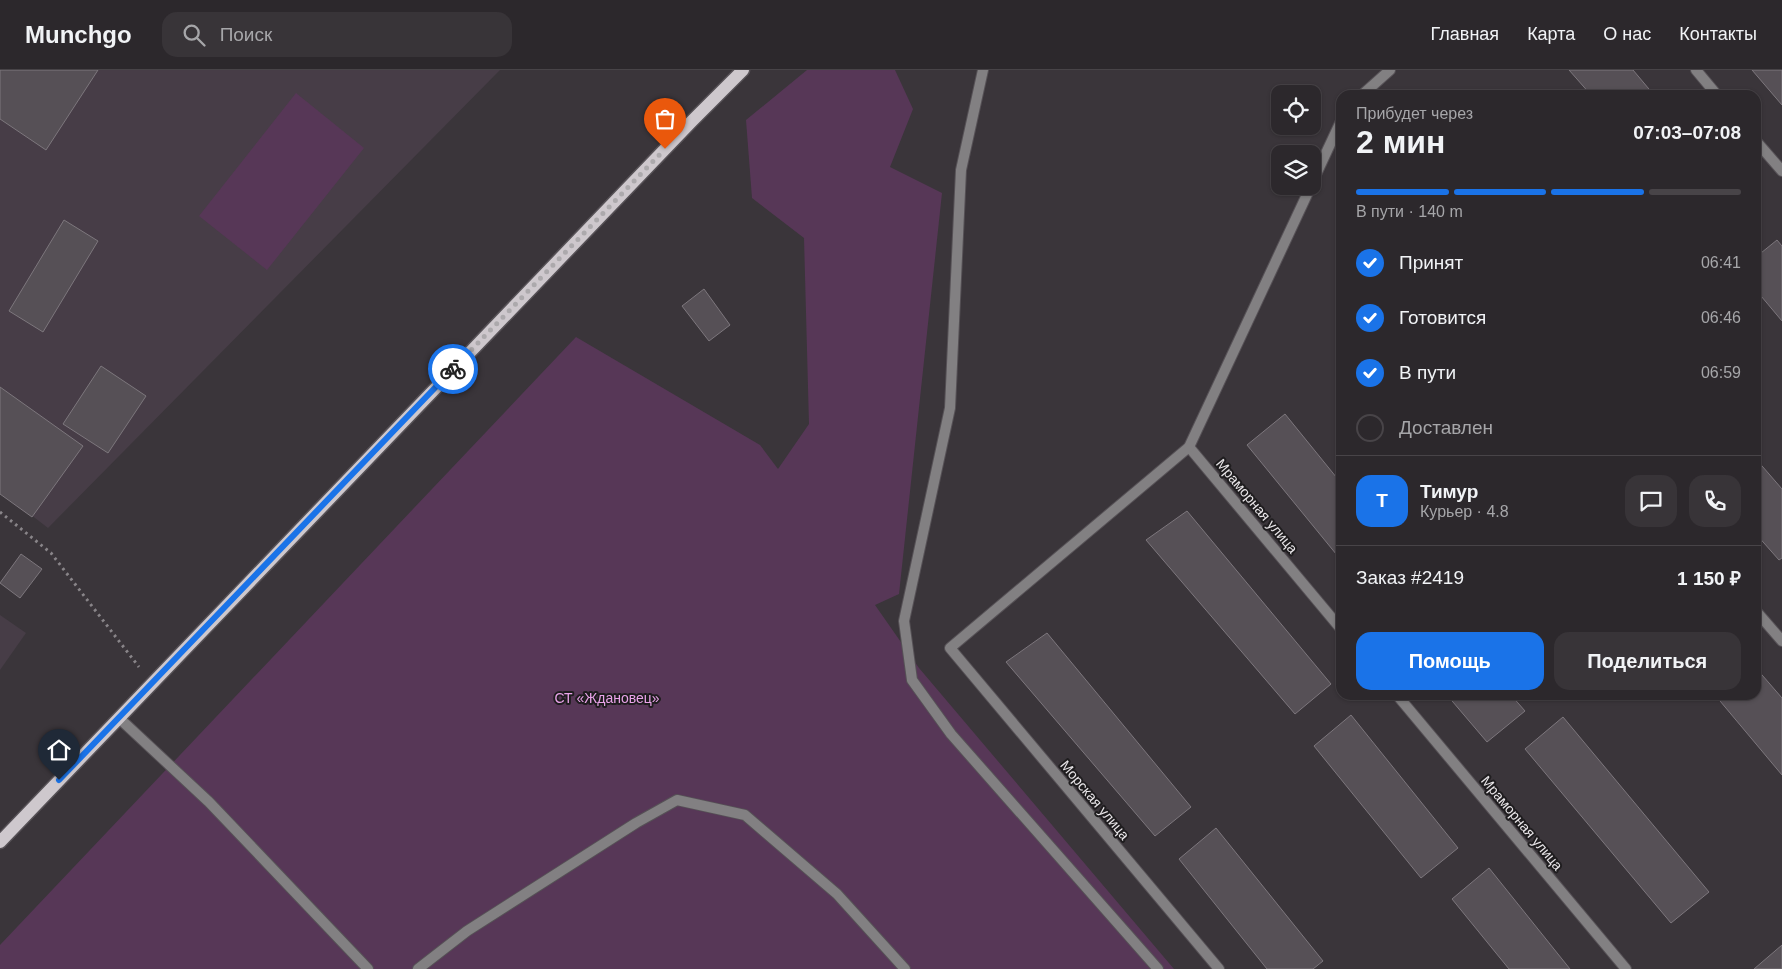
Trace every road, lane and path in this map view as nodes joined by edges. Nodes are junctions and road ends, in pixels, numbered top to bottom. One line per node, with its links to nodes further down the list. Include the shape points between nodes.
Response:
1 (743, 70): 17 (main road)
2 (983, 70): 24 (street, via 961,170 950,408 904,621 912,680 951,734)
3 (1390, 70): 5 (street)
4 (1696, 70): 6 (street)
5 (1368, 90)
6 (1713, 90)
7 (1336, 135): 9 (street)
8 (1761, 146): 10 (street)
9 (1321, 166)
10 (1782, 171)
11 (1307, 195): 12 (street)
12 (1189, 447): 15 (street, Мраморная улица); 25 (street, Морская улица, via 950,648)
13 (0, 512): 17 (path, via 50,553)
14 (1761, 617): 16 (street)
15 (1336, 623)
16 (1782, 641)
17 (152, 683): 19 (main road)
18 (1401, 700): 26 (street, Мраморная улица)
19 (119, 718): 20 (main road); 21 (street, via 209,802)
20 (0, 842)
21 (368, 969)
22 (418, 969): 23 (street, via 475,926 677,800 745,815 837,894)
23 (905, 969)
24 (1158, 969)
25 (1219, 969)
26 (1626, 969)

